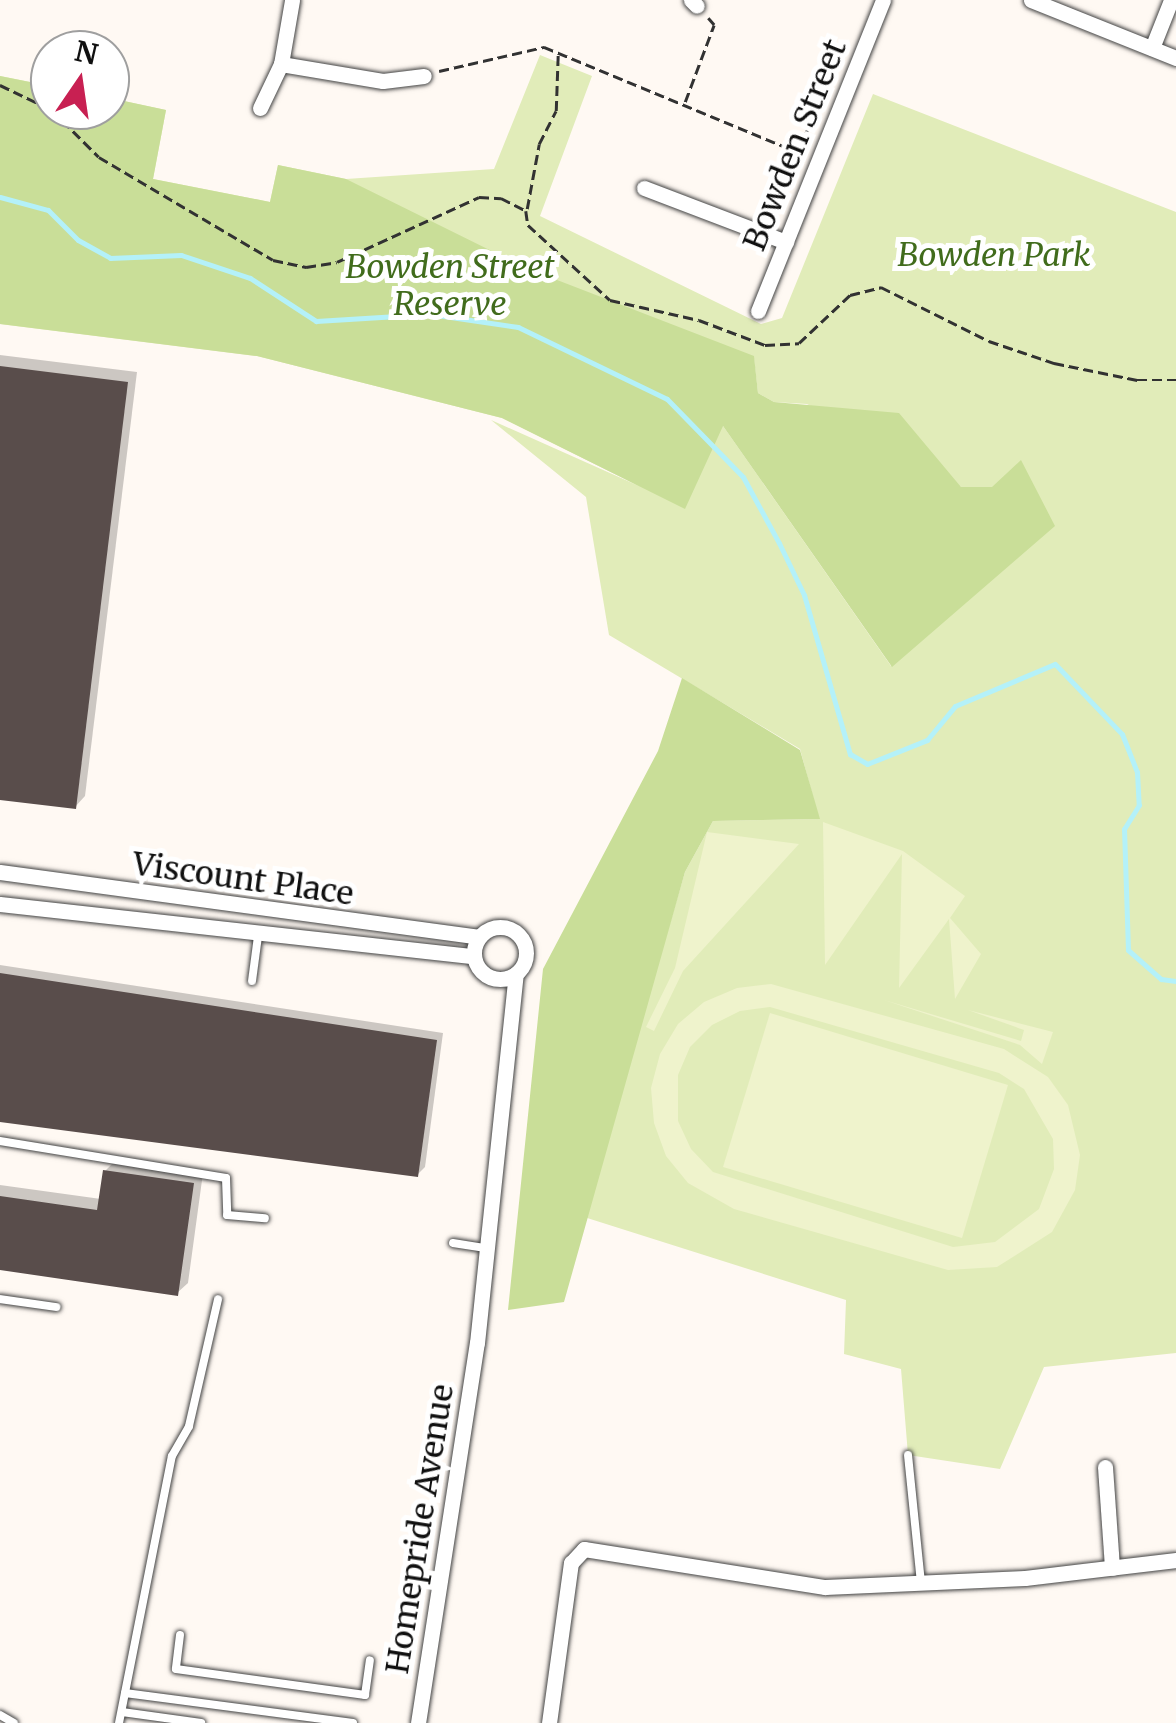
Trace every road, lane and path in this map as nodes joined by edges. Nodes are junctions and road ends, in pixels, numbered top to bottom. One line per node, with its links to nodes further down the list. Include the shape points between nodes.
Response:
1 (292, 0): 9 (street)
2 (882, 0): 21 (street, Bowden Street)
3 (1031, 0): 6 (street)
4 (1171, 0): 6 (street)
5 (694, 3): 13 (path, via 714,25)
6 (1152, 48): 8 (street)
7 (558, 53): 10 (path, via 544,47); 13 (path); 19 (path, via 556,111 539,144)
8 (1176, 58)
9 (281, 64): 10 (street, via 382,80); 14 (street)
10 (424, 76)
11 (0, 84): 12 (path)
12 (30, 99)
13 (684, 104): 17 (path)
14 (260, 108)
15 (812, 118): 17 (path)
16 (71, 130): 19 (path, via 99,157 273,260 306,267 336,262 478,198 501,198)
17 (798, 152): 20 (path)
18 (644, 188): 20 (street)
19 (526, 212): 23 (path, via 528,224 610,300 699,320 765,344 800,343 850,295 881,287 989,341 1054,363 1137,380)
20 (765, 235): 21 (street)
21 (786, 242): 22 (street, Bowden Street)
22 (758, 311)
23 (1176, 380)
24 (0, 872): 27 (street, Viscount Place)
25 (0, 904): 26 (street, Viscount Place)
26 (258, 936): 28 (street, Viscount Place); 30 (lane)
27 (478, 937): 28 (street); 29 (street, via 502,926 519,934 527,950)
28 (474, 956): 29 (street, via 490,977)
29 (516, 974): 34 (street)
30 (252, 981)
31 (0, 1142): 32 (lane, via 226,1178 226,1215)
32 (265, 1218)
33 (453, 1243): 34 (lane)
34 (486, 1248): 52 (street, Homepride Avenue)
35 (0, 1298): 37 (lane)
36 (218, 1299): 45 (lane, via 190,1426 172,1456)
37 (56, 1307)
38 (908, 1455): 42 (lane)
39 (1105, 1467): 41 (street)
40 (1176, 1560): 41 (street)
41 (1112, 1568): 42 (street)
42 (921, 1583): 53 (street, via 825,1587 584,1549 572,1563)
43 (180, 1635): 44 (lane, via 176,1669 365,1695)
44 (370, 1660)
45 (125, 1693): 46 (lane); 51 (lane)
46 (122, 1712): 49 (lane); 50 (lane)
47 (0, 1715): 48 (lane)
48 (14, 1723)
49 (119, 1723)
50 (201, 1723)
51 (352, 1723)
52 (418, 1723)
53 (548, 1723)

